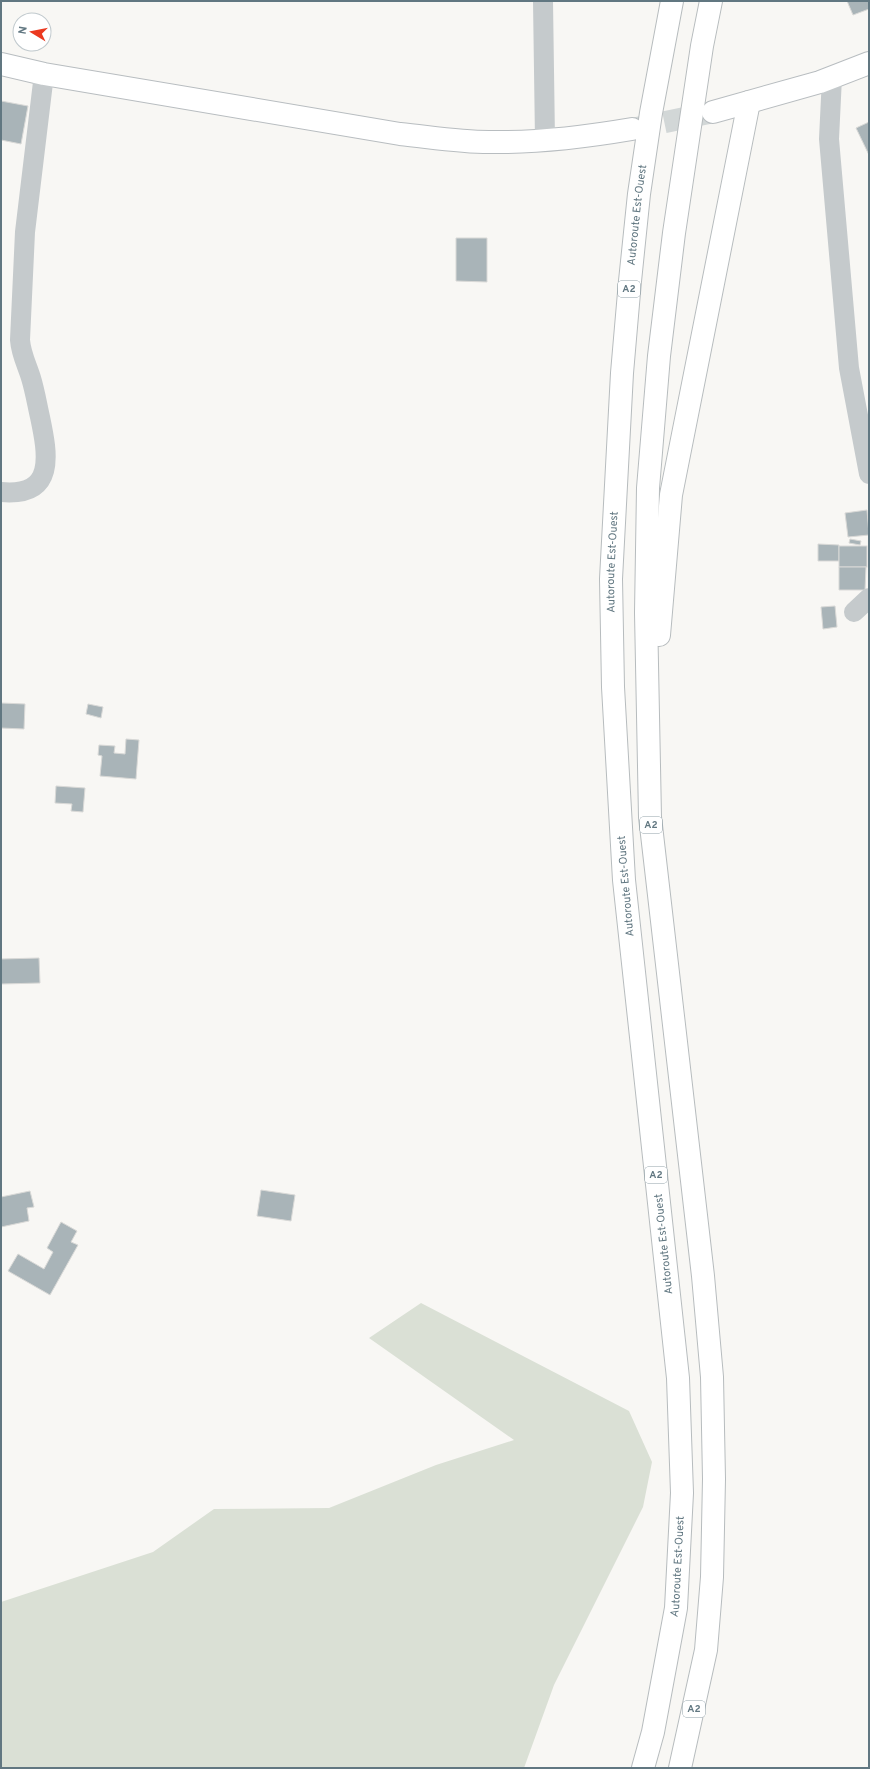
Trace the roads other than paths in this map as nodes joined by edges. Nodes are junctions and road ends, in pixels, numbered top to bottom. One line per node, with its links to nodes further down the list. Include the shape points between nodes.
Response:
1 (543, 1): 11 (street)
2 (672, 1): 17 (main road, Autoroute Est-Ouest / A2, via 639,194 622,380 611,579 613,687 624,880 678,1378 682,1493 676,1608 653,1732)
3 (711, 1): 16 (main road, A2, via 684,162 658,371 648,496 646,613)
4 (869, 63): 7 (main road)
5 (1, 64): 6 (main road)
6 (44, 74): 11 (main road, via 400,134 489,142); 13 (street, via 26,219 20,340 32,380 47,455 45,473 37,484 13,493)
7 (832, 77): 8 (main road); 12 (street, via 829,139 849,368)
8 (749, 102): 9 (main road); 16 (main road, via 672,495)
9 (713, 112)
10 (632, 129): 11 (main road, via 578,138)
11 (545, 140)
12 (869, 474)
13 (1, 492)
14 (869, 598): 15 (street)
15 (854, 612)
16 (650, 748): 18 (main road, A2, via 650,817 703,1276 712,1377 712,1577 706,1650)
17 (643, 1768)
18 (680, 1768)

